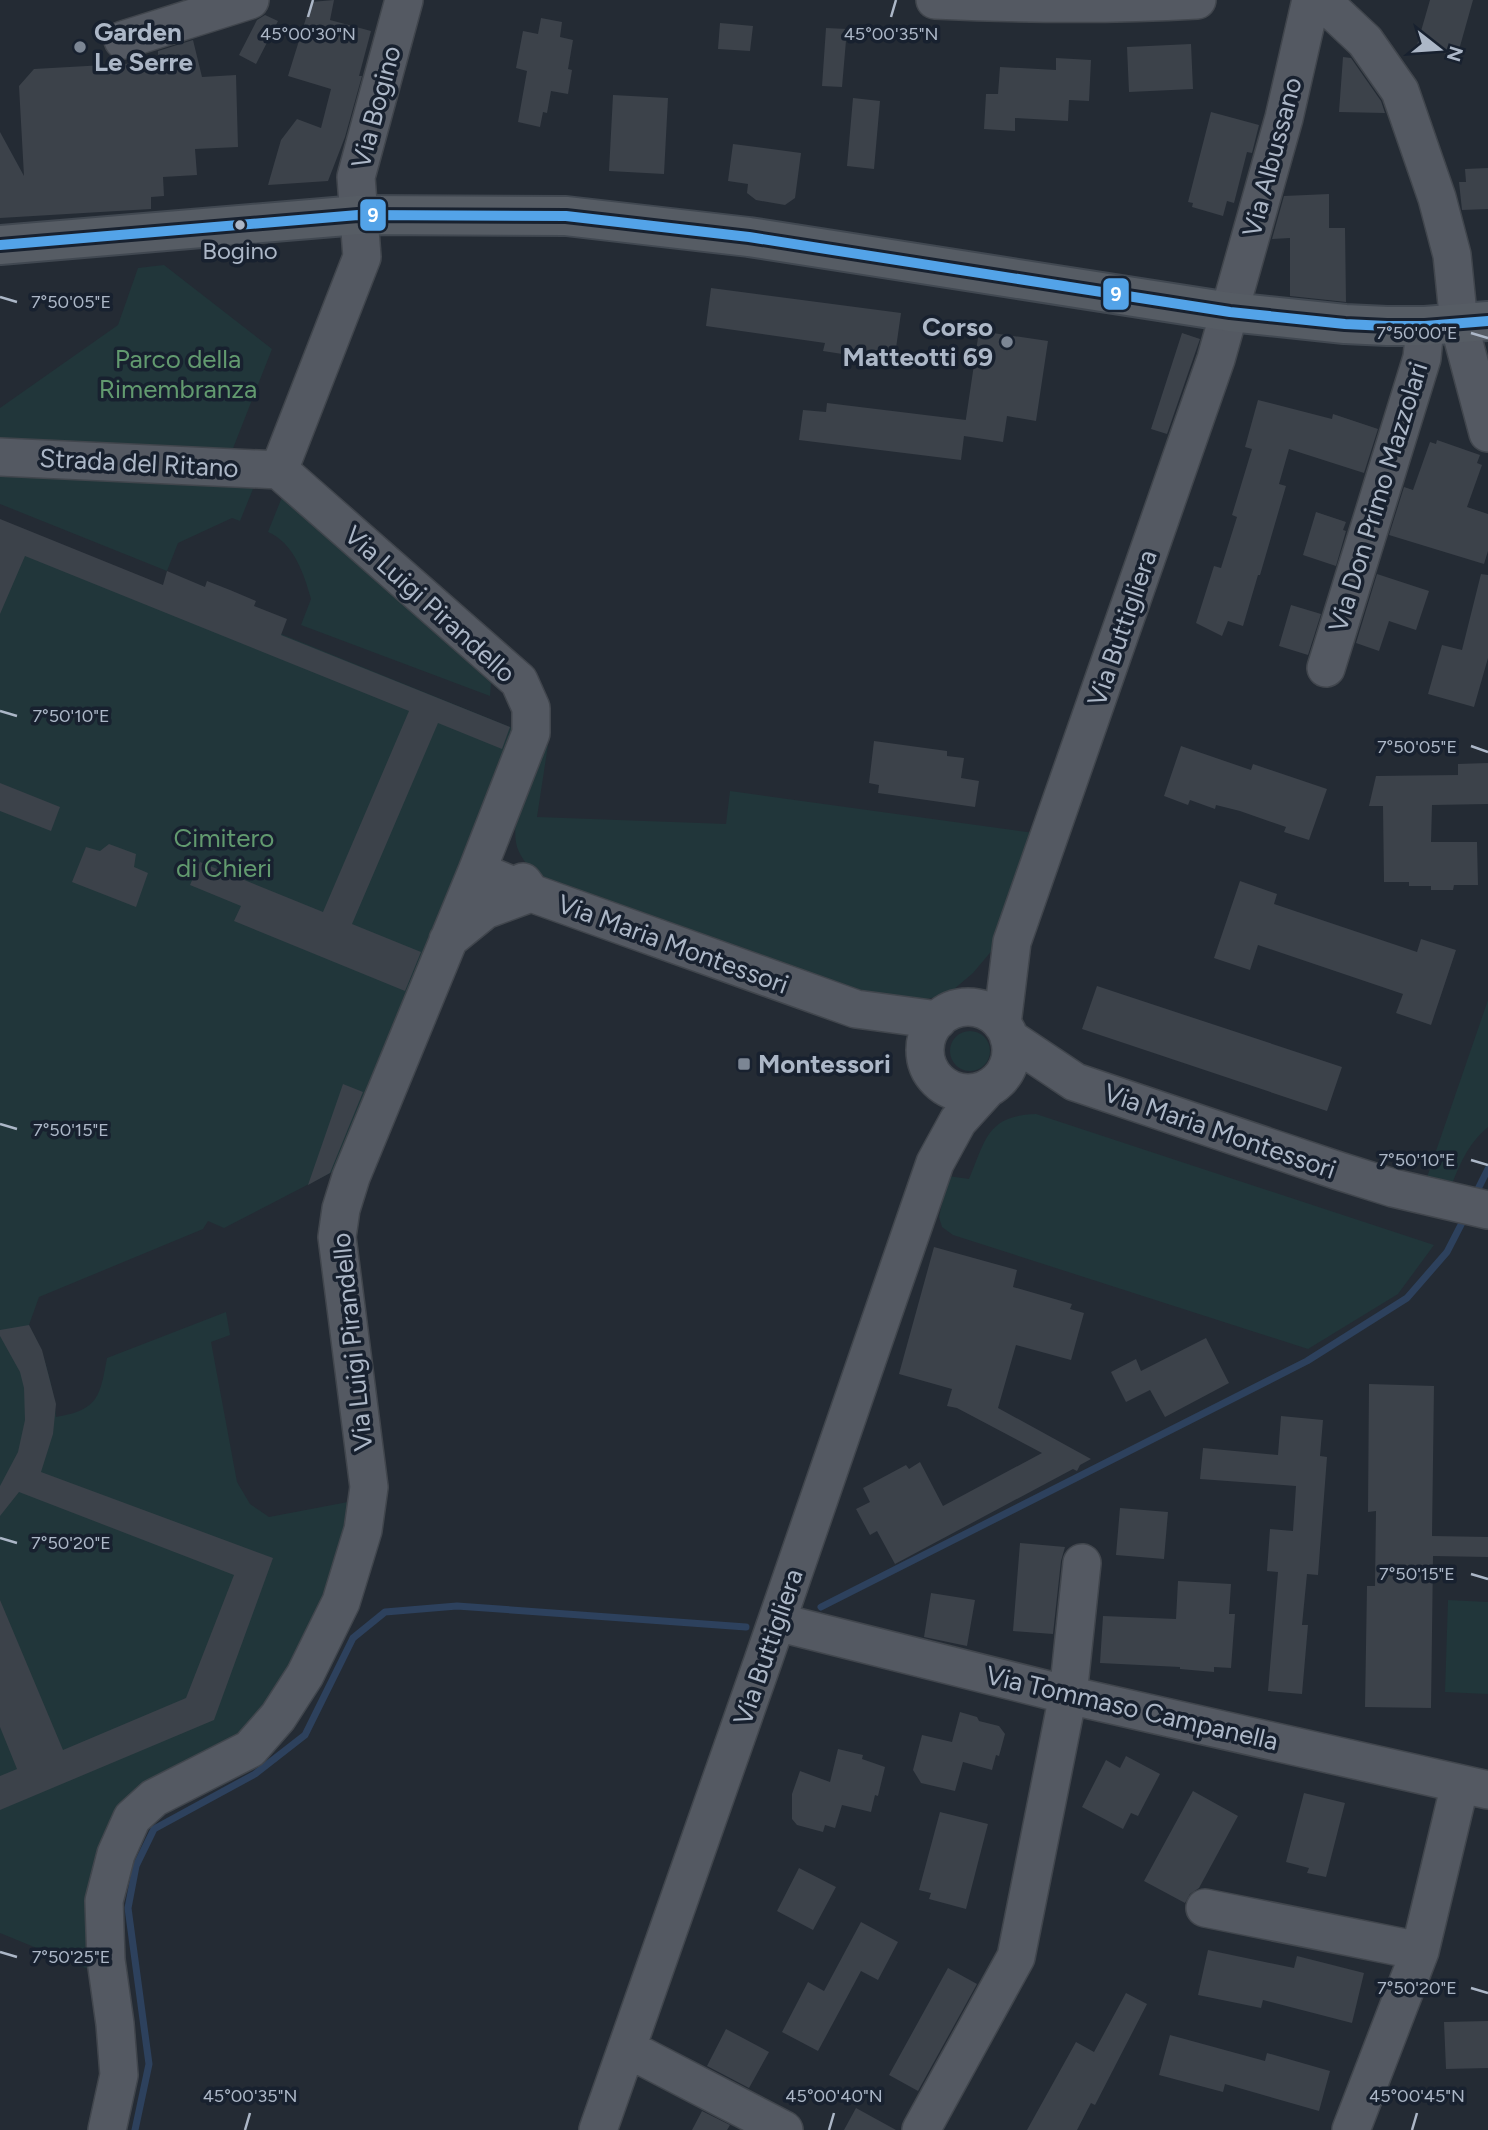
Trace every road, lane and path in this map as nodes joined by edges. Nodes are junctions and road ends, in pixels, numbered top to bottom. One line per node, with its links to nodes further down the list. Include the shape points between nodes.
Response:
1 (250, 0): 7 (street)
2 (935, 0): 3 (street)
3 (1197, 0)
4 (1311, 0): 10 (street, Via Albussano, via 1284,118)
5 (1316, 0): 11 (street, via 1365,41 1400,91 1452,255)
6 (405, 10): 8 (street, Via Bogino, via 356,177)
7 (123, 40)
8 (358, 215): 9 (main road); 10 (main road, via 566,216 749,237); 14 (street, Via Bogino, via 362,257)
9 (0, 245)
10 (1230, 312): 11 (main road, via 1345,324); 20 (street, Via Buttigliera)
11 (1457, 324): 12 (street); 15 (street, Via Don Primo Mazzolari, via 1422,358)
12 (1488, 433)
13 (0, 457): 14 (street, Strada del Ritano)
14 (279, 470): 16 (street, Via Luigi Pirandello, via 519,681 531,708 531,733)
15 (1326, 668)
16 (497, 818): 17 (street, Via Luigi Pirandello); 18 (street, Via Maria Montessori, via 509,860)
17 (477, 871): 18 (street, Via Maria Montessori); 19 (street, Via Luigi Pirandello)
18 (531, 893): 19 (street, Via Maria Montessori, via 485,910); 21 (street, Via Maria Montessori)
19 (447, 941): 36 (street, Via Luigi Pirandello, via 351,1177 337,1237 369,1487 363,1530 341,1602 305,1675 278,1717 250,1749 154,1798 132,1818 116,1854 104,1901 119,2075)
20 (1012, 942): 22 (street, Via Buttigliera); 23 (street, Via Buttigliera)
21 (856, 1009): 22 (street, Via Maria Montessori); 24 (street, Via Maria Montessori)
22 (950, 1014): 23 (street, via 984,1010); 24 (street, via 927,1039 925,1051)
23 (1006, 1031): 25 (street, Via Maria Montessori); 26 (street, via 1010,1061)
24 (932, 1070): 26 (street, via 947,1087 959,1092 973,1093); 27 (street, Via Buttigliera)
25 (1075, 1082): 26 (street, Via Maria Montessori); 28 (street, Via Maria Montessori, via 1339,1171)
26 (992, 1085): 27 (street, Via Buttigliera, via 958,1121)
27 (935, 1163): 30 (street, Via Buttigliera)
28 (1472, 1206)
29 (1083, 1563): 31 (street)
30 (777, 1622): 31 (street, Via Tommaso Campanella); 35 (street, Via Buttigliera)
31 (1068, 1695): 32 (street, Via Tommaso Campanella); 39 (street, via 1016,1957)
32 (1474, 1787): 34 (street)
33 (1205, 1909): 34 (street)
34 (1420, 1951): 40 (street)
35 (628, 2049): 37 (street, Via Buttigliera); 38 (street)
36 (107, 2130)
37 (598, 2130)
38 (784, 2130)
39 (921, 2130)
40 (1351, 2130)

